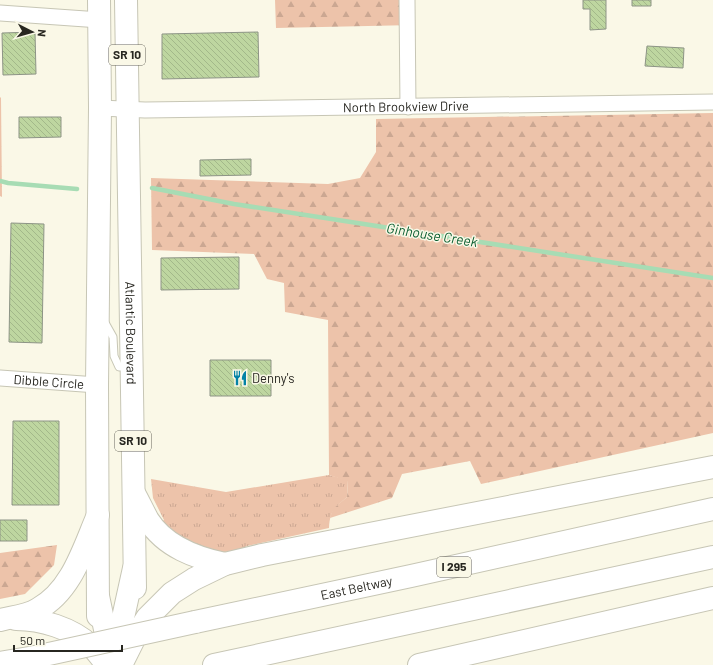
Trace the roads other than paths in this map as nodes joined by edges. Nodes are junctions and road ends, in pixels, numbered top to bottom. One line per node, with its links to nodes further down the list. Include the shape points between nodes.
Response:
1 (126, 0): 8 (highway, Atlantic Boulevard / SR 10)
2 (406, 0): 6 (street)
3 (100, 10): 4 (street); 7 (highway, SR 10)
4 (0, 13)
5 (713, 102): 6 (street, North Brookview Drive)
6 (408, 107): 8 (street, North Brookview Drive)
7 (100, 108): 8 (street, North Brookview Drive); 9 (highway, SR 10)
8 (128, 109): 10 (highway, Atlantic Boulevard / SR 10)
9 (98, 308): 10 (lane, via 113,337 114,356 119,367); 12 (highway, SR 10)
10 (132, 367): 14 (highway, Atlantic Boulevard / SR 10)
11 (0, 378): 12 (street, Dibble Circle)
12 (97, 385): 16 (highway, SR 10)
13 (713, 467): 18 (highway)
14 (134, 492): 18 (highway, via 149,521 163,538 183,551 205,560); 19 (highway, Atlantic Boulevard / SR 10)
15 (713, 508): 24 (highway, East Beltway / I 295, bridge, via 410,576)
16 (98, 515): 21 (highway, via 74,569 51,600 38,610); 23 (highway, SR 10, via 98,596)
17 (713, 557): 25 (highway)
18 (225, 564): 22 (highway, via 172,593 147,618)
19 (134, 568): 22 (highway, Atlantic Boulevard / SR 10); 23 (highway)
20 (713, 598): 26 (highway)
21 (0, 621): 23 (highway, via 18,619 68,630)
22 (135, 637): 23 (highway)
23 (115, 661)
24 (0, 663)
25 (214, 665)
26 (419, 665)

